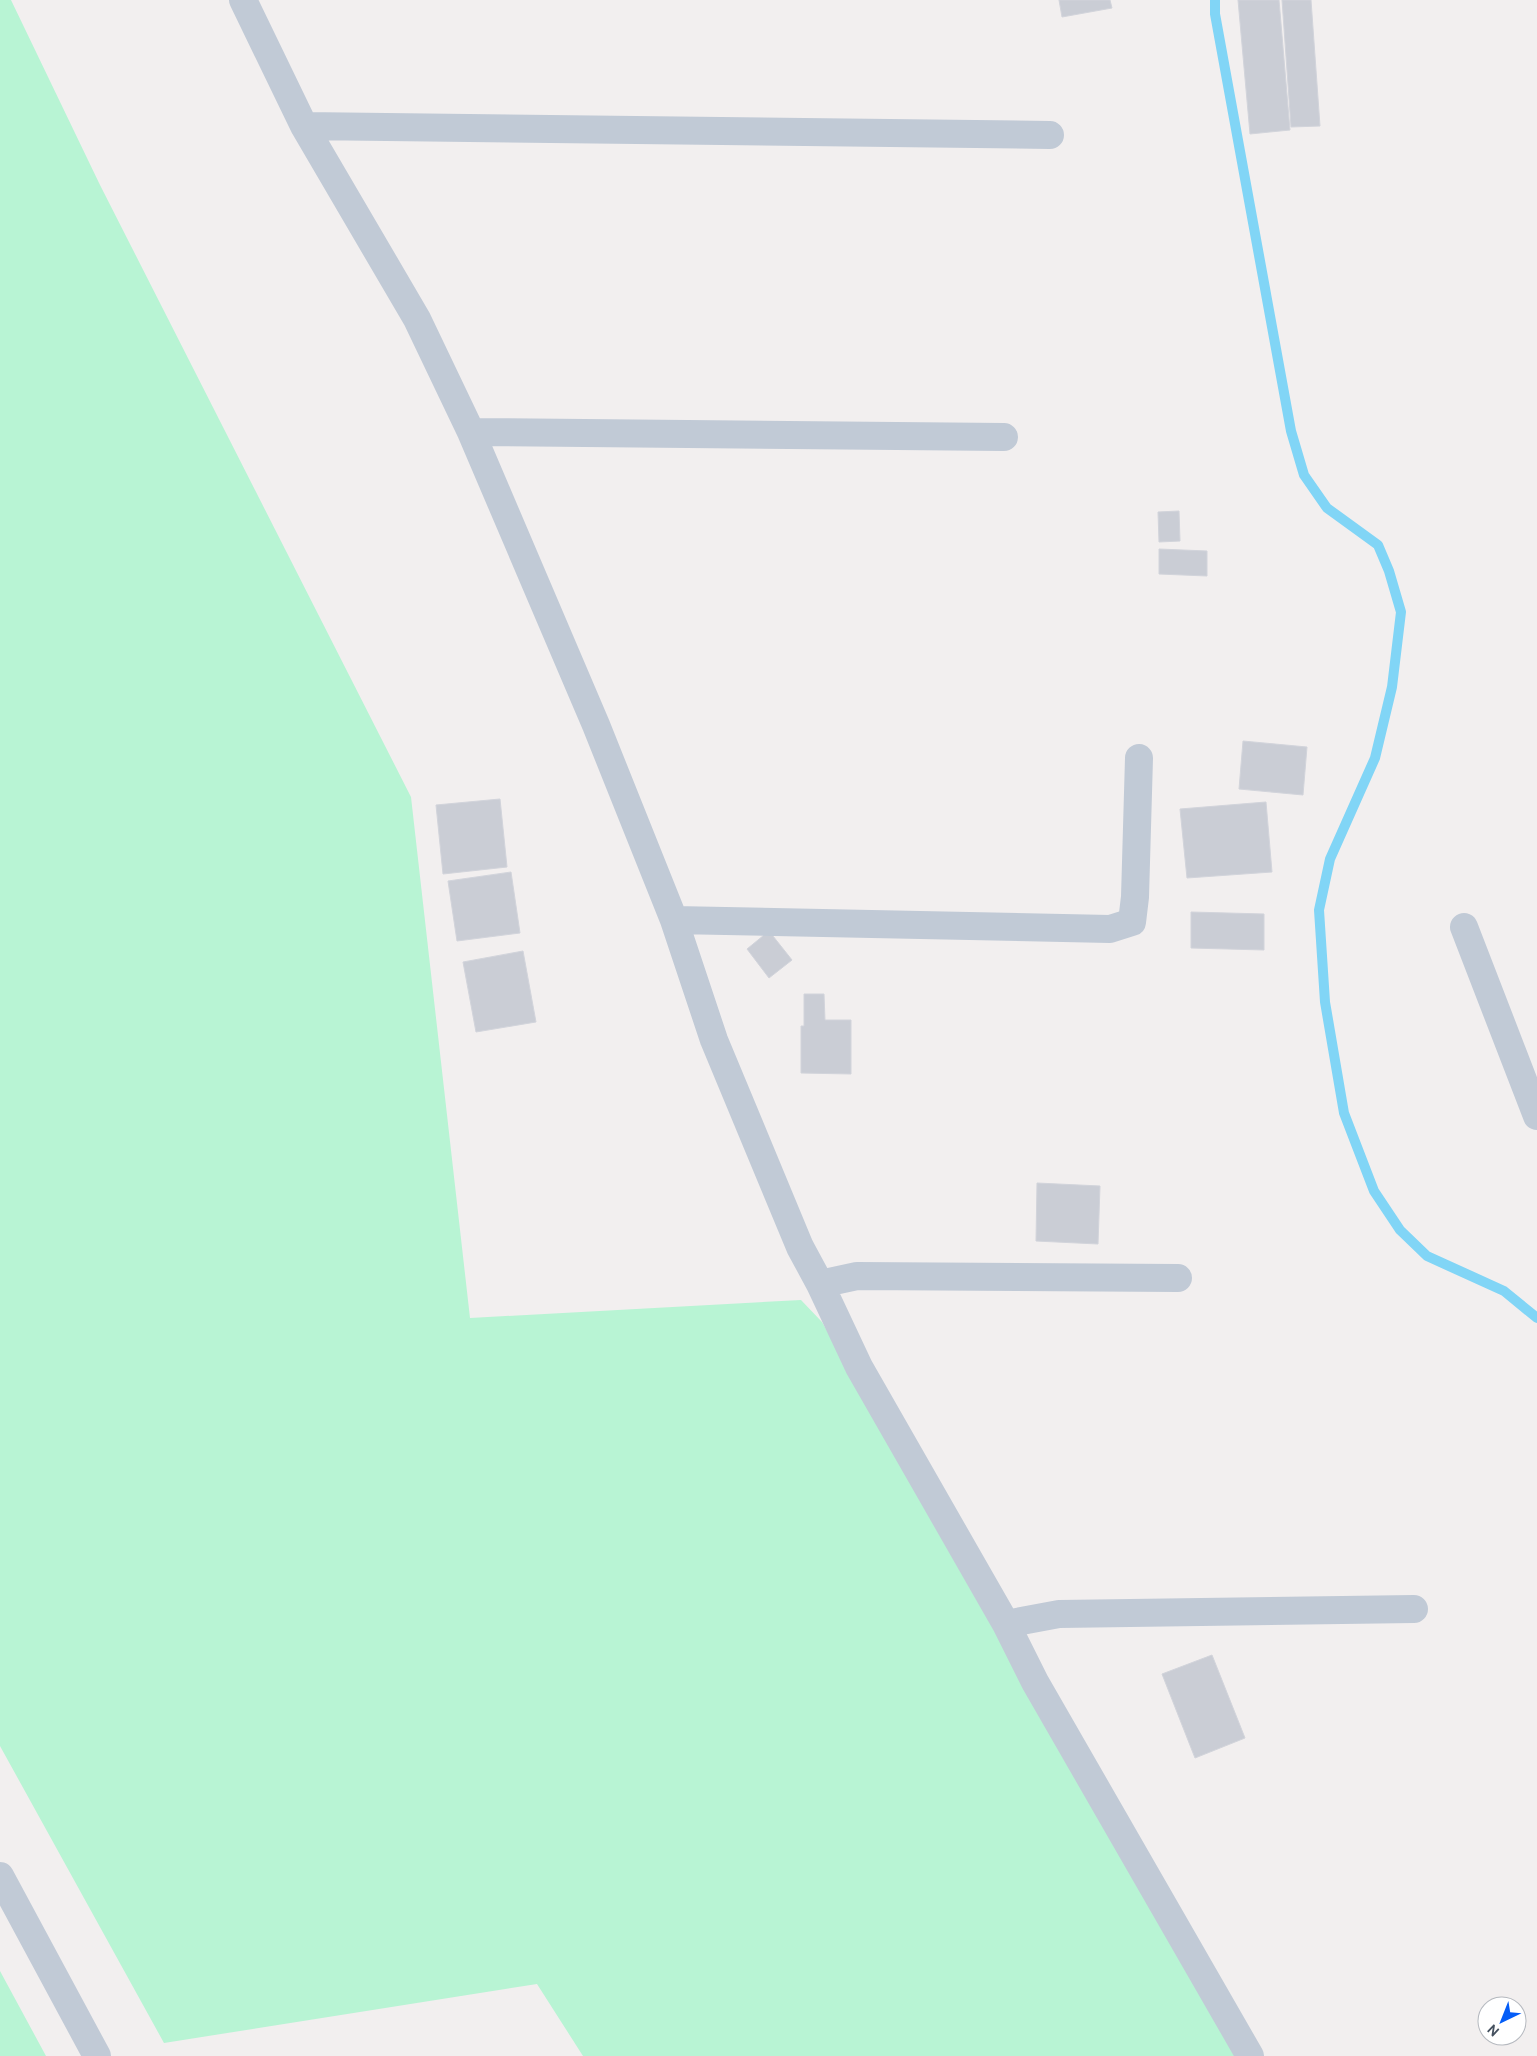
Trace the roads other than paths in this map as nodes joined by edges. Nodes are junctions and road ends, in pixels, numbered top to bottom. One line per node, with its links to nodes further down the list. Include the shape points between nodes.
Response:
1 (243, 0): 2 (street)
2 (304, 126): 3 (street); 4 (street, via 417,319)
3 (1050, 135)
4 (471, 432): 5 (street); 7 (street)
5 (1004, 437)
6 (1139, 758): 7 (street, via 1132,922 1110,929)
7 (674, 920): 11 (street, via 714,1040 800,1246)
8 (1464, 927): 9 (street)
9 (1537, 1116)
10 (1178, 1278): 11 (street, via 857,1276)
11 (820, 1284): 13 (street, via 859,1367)
12 (1414, 1609): 13 (street, via 1059,1614)
13 (1006, 1624): 16 (street, via 1035,1682)
14 (0, 1876): 15 (street)
15 (97, 2056)
16 (1250, 2056)

